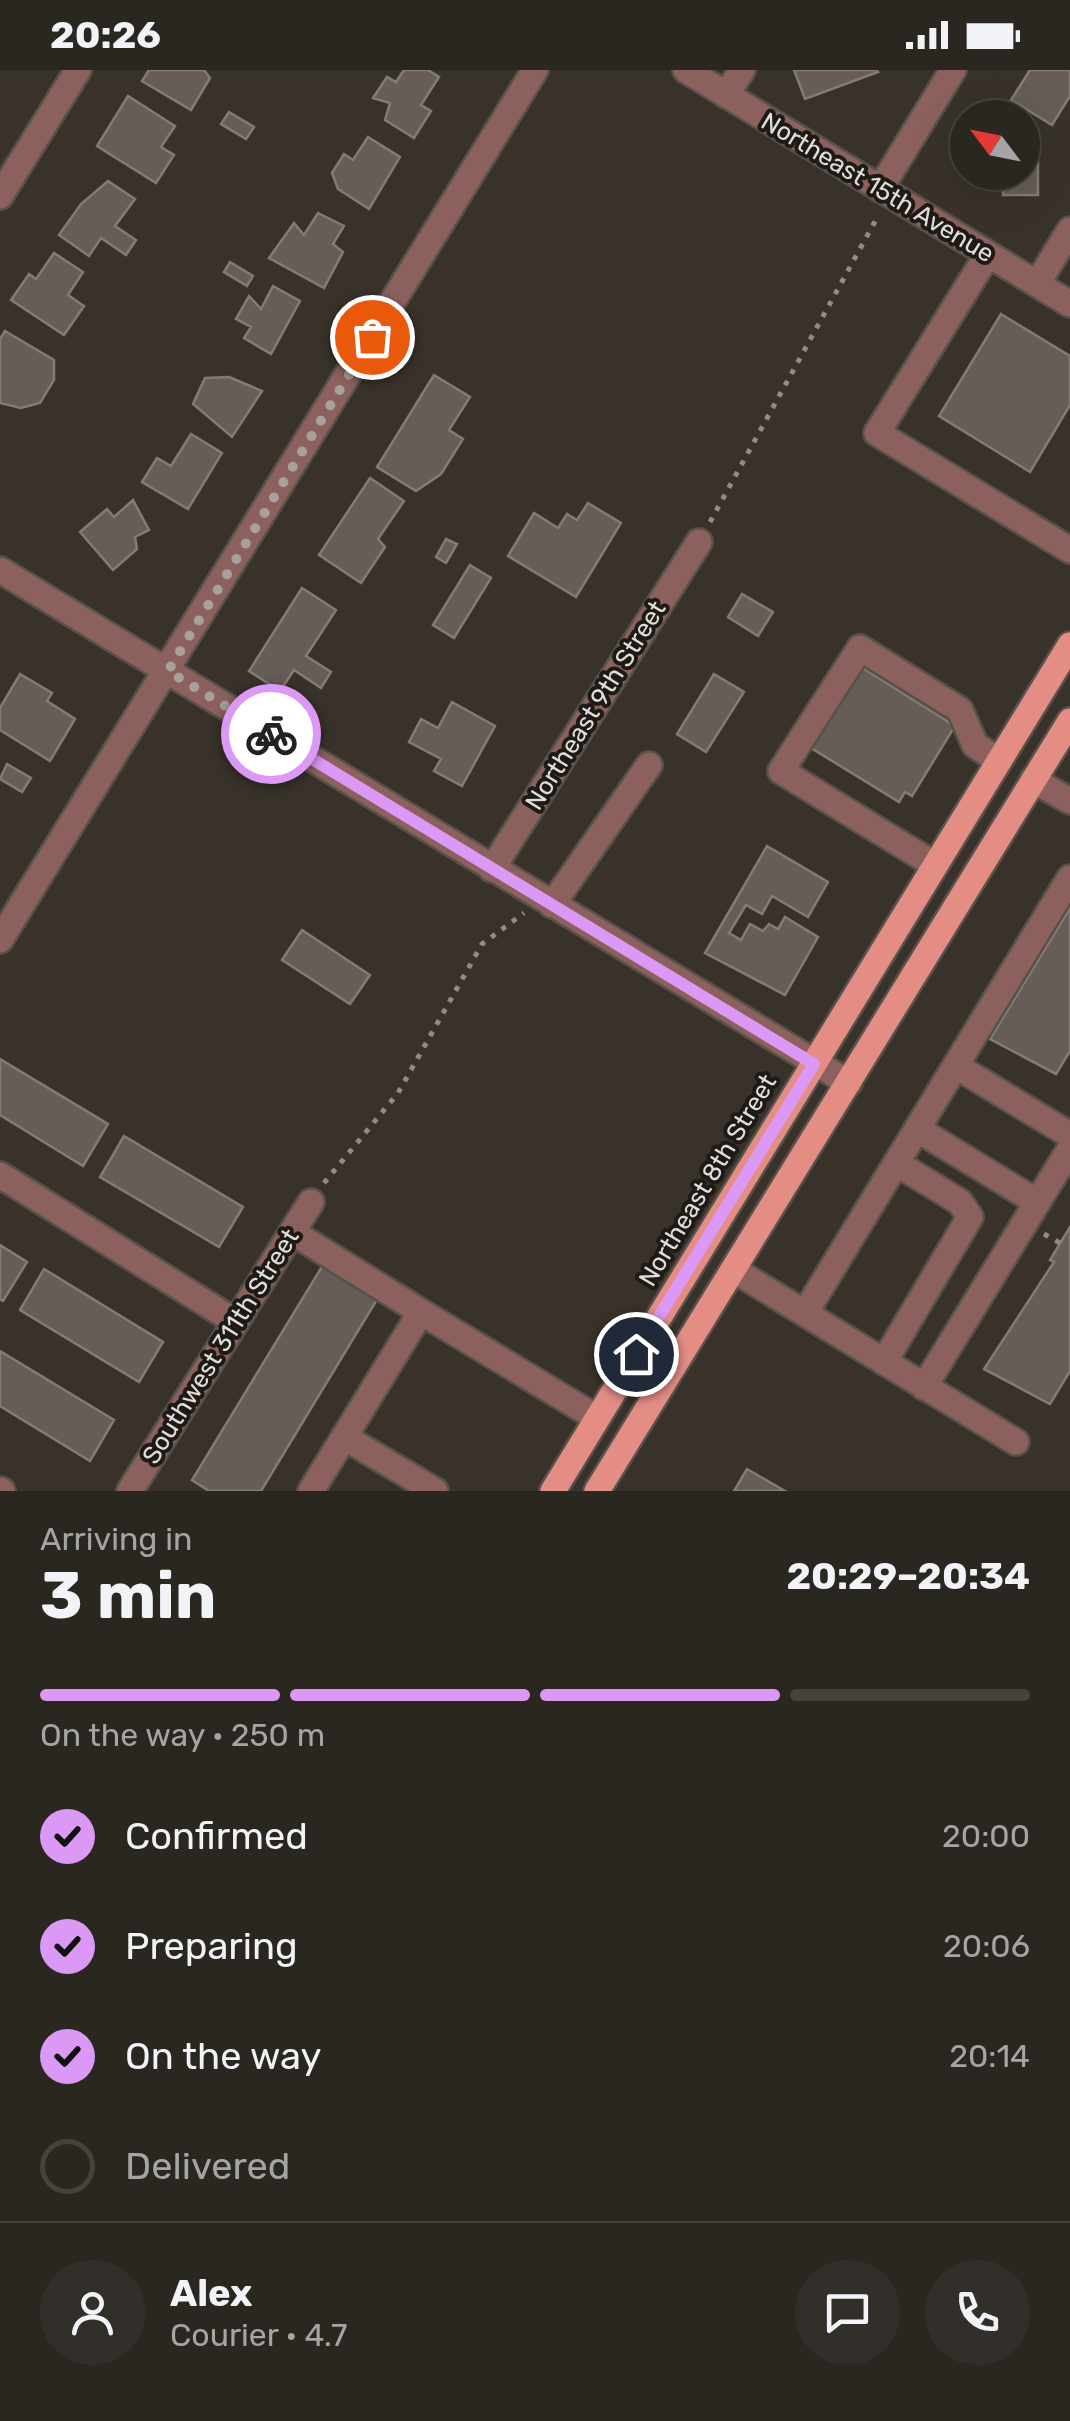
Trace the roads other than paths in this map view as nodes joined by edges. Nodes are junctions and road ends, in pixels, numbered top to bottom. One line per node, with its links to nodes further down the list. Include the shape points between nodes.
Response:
1 (78, 70): 8 (street)
2 (535, 70): 17 (street)
3 (686, 70): 6 (street, Northeast 15th Avenue)
4 (742, 70): 6 (street)
5 (953, 70): 7 (street)
6 (726, 95): 7 (street, Northeast 15th Avenue)
7 (885, 192): 10 (street, Northeast 15th Avenue)
8 (0, 196)
9 (1070, 230): 11 (street)
10 (988, 254): 11 (street, Northeast 15th Avenue); 14 (street, via 877,432)
11 (1037, 284): 12 (street, Northeast 15th Avenue)
12 (1070, 304)
13 (699, 542): 25 (street, Northeast 9th Street)
14 (1070, 550)
15 (0, 570): 17 (street)
16 (1070, 645): 18 (main road, Northeast 8th Street)
17 (168, 671): 25 (street); 28 (street)
18 (1029, 712): 19 (main road); 20 (main road, Northeast 8th Street)
19 (1068, 729): 22 (main road)
20 (999, 761): 22 (main road); 24 (main road, Northeast 8th Street); 24 (street, via 976,744 960,710 860,648 782,772)
21 (649, 764): 27 (street)
22 (1033, 780): 23 (street); 31 (main road)
23 (1070, 801)
24 (936, 865): 29 (main road, Northeast 8th Street)
25 (492, 869): 27 (street)
26 (1070, 878): 30 (street)
27 (547, 902): 29 (street)
28 (0, 940)
29 (814, 1064): 31 (street); 46 (main road, Northeast 8th Street)
30 (956, 1066): 32 (street); 33 (street)
31 (849, 1083): 40 (main road)
32 (917, 1130): 35 (street); 38 (street)
33 (1070, 1135)
34 (1070, 1149): 38 (street)
35 (896, 1163): 42 (street); 44 (street, via 960,1202 970,1217)
36 (0, 1174): 43 (street)
37 (311, 1202): 39 (street, Southwest 311th Street)
38 (1038, 1202): 45 (street)
39 (292, 1232): 41 (street); 43 (street, Southwest 311th Street)
40 (734, 1270): 42 (street); 53 (main road)
41 (421, 1312): 46 (street); 47 (street)
42 (805, 1313): 44 (street)
43 (236, 1322): 49 (street, Southwest 311th Street)
44 (884, 1362): 45 (street)
45 (924, 1386): 48 (street)
46 (597, 1418): 52 (main road, Northeast 8th Street)
47 (344, 1437): 50 (street); 51 (street)
48 (1016, 1442)
49 (130, 1491)
50 (311, 1491)
51 (435, 1491)
52 (553, 1491)
53 (597, 1491)

